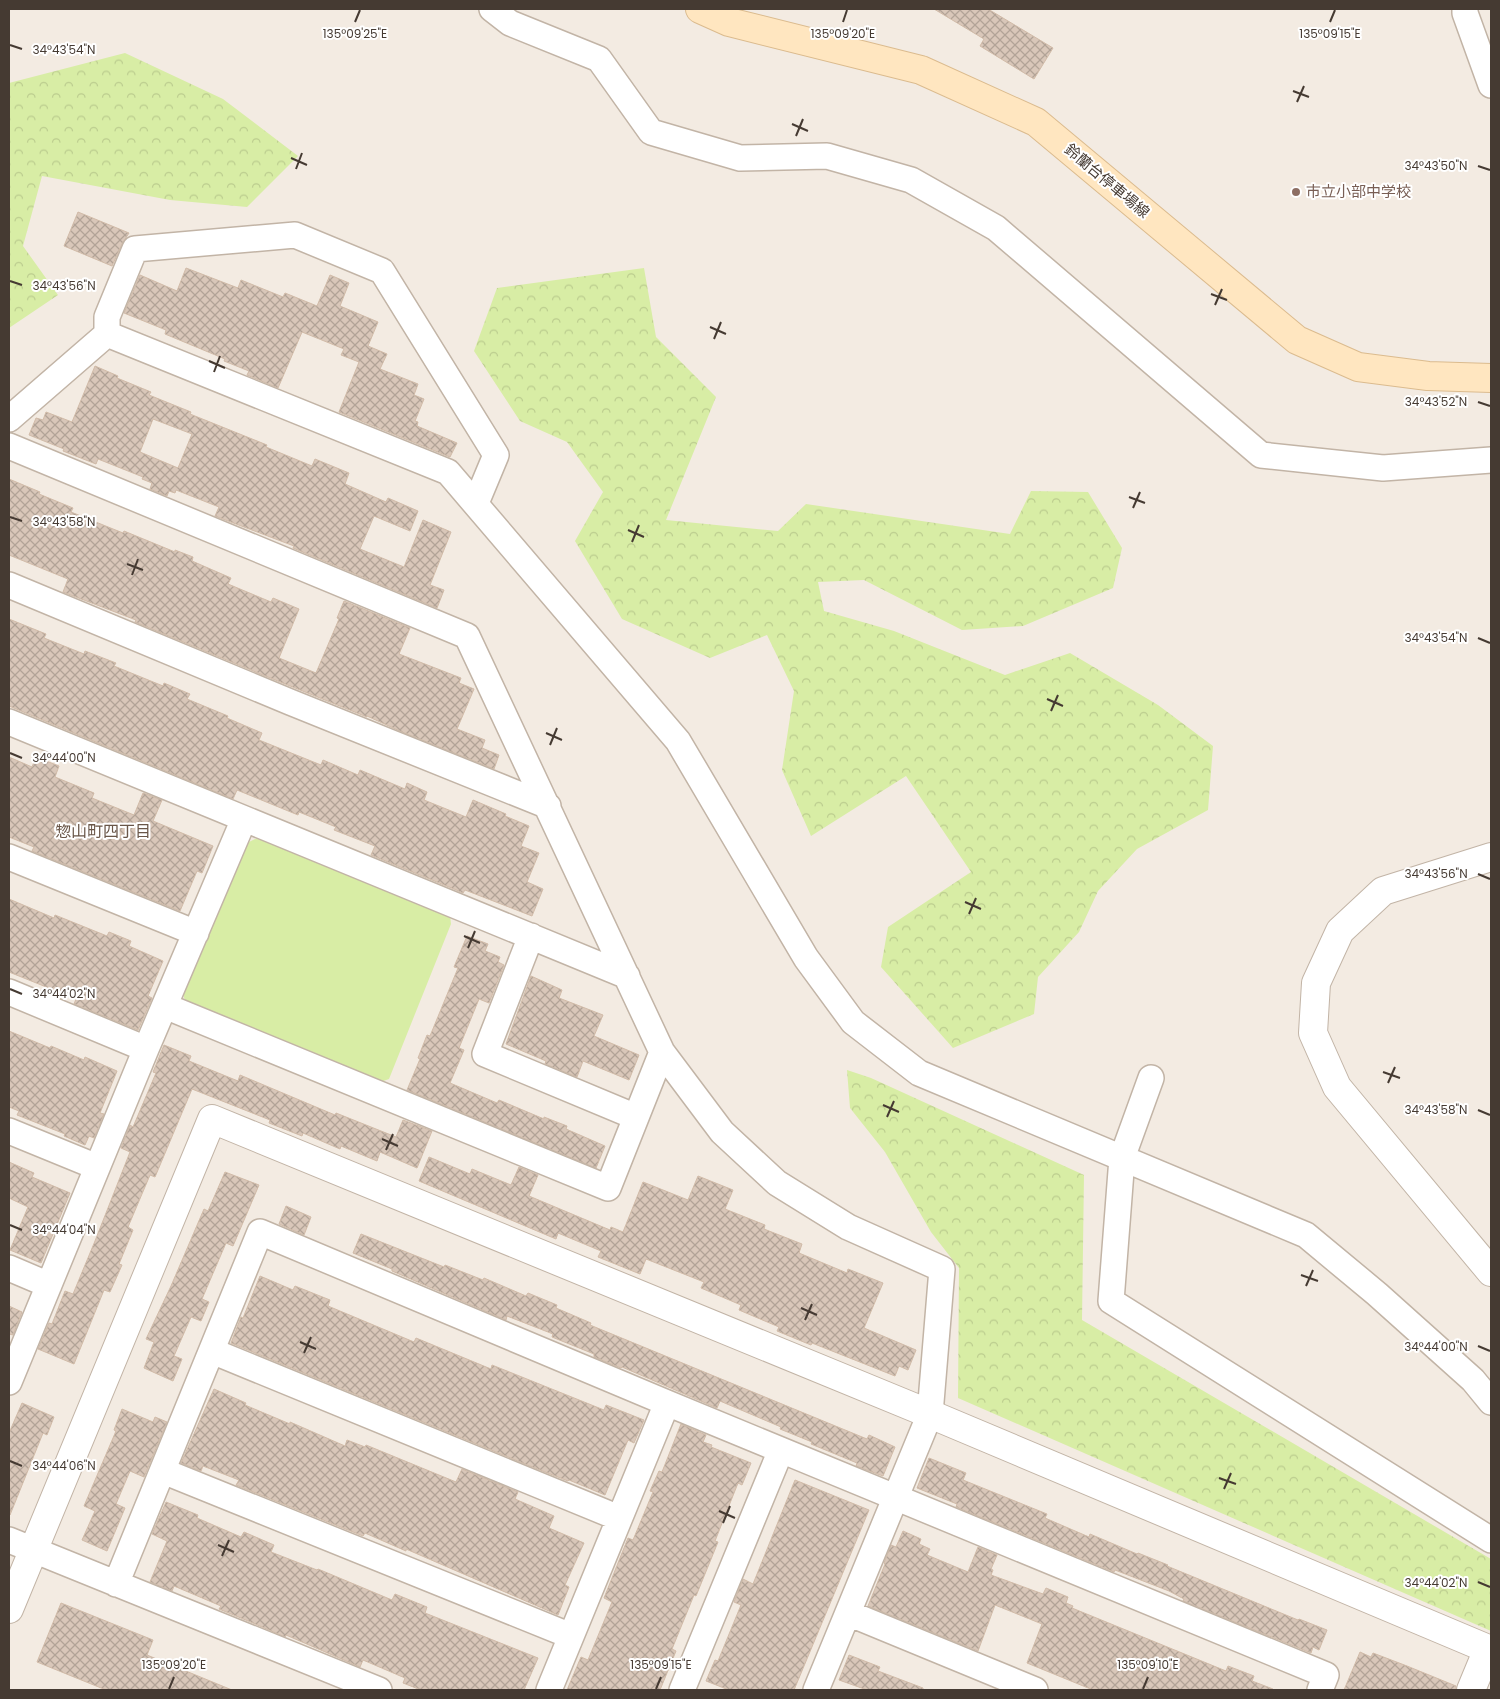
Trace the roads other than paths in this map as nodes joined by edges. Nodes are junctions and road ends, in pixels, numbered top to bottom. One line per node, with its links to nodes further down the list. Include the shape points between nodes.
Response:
1 (492, 9): 9 (street, via 510,23 599,59 650,132 740,158 827,156 911,180 996,228 1261,455 1383,468)
2 (700, 9): 6 (main road, 鈴蘭台停車場線, via 729,22 921,70 1036,122 1297,340 1358,367 1428,376)
3 (1465, 9): 4 (street)
4 (1491, 85)
5 (107, 334): 7 (street); 10 (street, via 448,472); 10 (street, via 107,317 134,249 294,235 382,271 496,455)
6 (1491, 378)
7 (9, 419)
8 (9, 446): 13 (street, via 467,636)
9 (1491, 460)
10 (476, 503): 27 (street, via 678,741 806,958 853,1022 919,1073)
11 (9, 585): 13 (street)
12 (9, 722): 14 (street)
13 (548, 806): 19 (street)
14 (244, 819): 17 (street); 18 (street)
15 (9, 857): 17 (street)
16 (1491, 857): 30 (street, via 1383,892 1340,930 1316,983 1313,1033 1337,1087)
17 (196, 933): 21 (street)
18 (531, 936): 19 (street); 25 (street, via 485,1054)
19 (627, 976): 23 (street)
20 (9, 992): 22 (street)
21 (165, 1006): 22 (street); 25 (street, via 608,1188)
22 (146, 1048): 28 (street)
23 (662, 1052): 25 (street); 36 (street, via 722,1132 778,1183 848,1227 942,1269)
24 (1151, 1078): 27 (street)
25 (636, 1117)
26 (9, 1131): 28 (street)
27 (1122, 1158): 34 (street, via 1306,1235 1473,1380); 41 (street, via 1111,1301)
28 (97, 1167): 31 (street)
29 (9, 1268): 31 (street)
30 (1491, 1272)
31 (49, 1285): 33 (street)
32 (212, 1351): 35 (street, via 260,1232); 38 (street); 40 (street)
33 (9, 1382)
34 (1491, 1402)
35 (667, 1403): 37 (street); 40 (street)
36 (930, 1414): 39 (street); 42 (street, via 212,1119); 53 (street, via 1488,1649)
37 (781, 1450): 39 (street); 49 (street)
38 (163, 1470): 43 (street); 46 (street)
39 (896, 1497): 45 (street); 52 (street, via 1326,1675)
40 (619, 1518): 46 (street)
41 (1491, 1540)
42 (21, 1544): 43 (street); 44 (street)
43 (116, 1584): 47 (street)
44 (9, 1609)
45 (848, 1613): 50 (street); 51 (street)
46 (571, 1636): 48 (street)
47 (379, 1690)
48 (549, 1690)
49 (682, 1690)
50 (816, 1690)
51 (1035, 1690)
52 (1320, 1690)
53 (1471, 1690)

